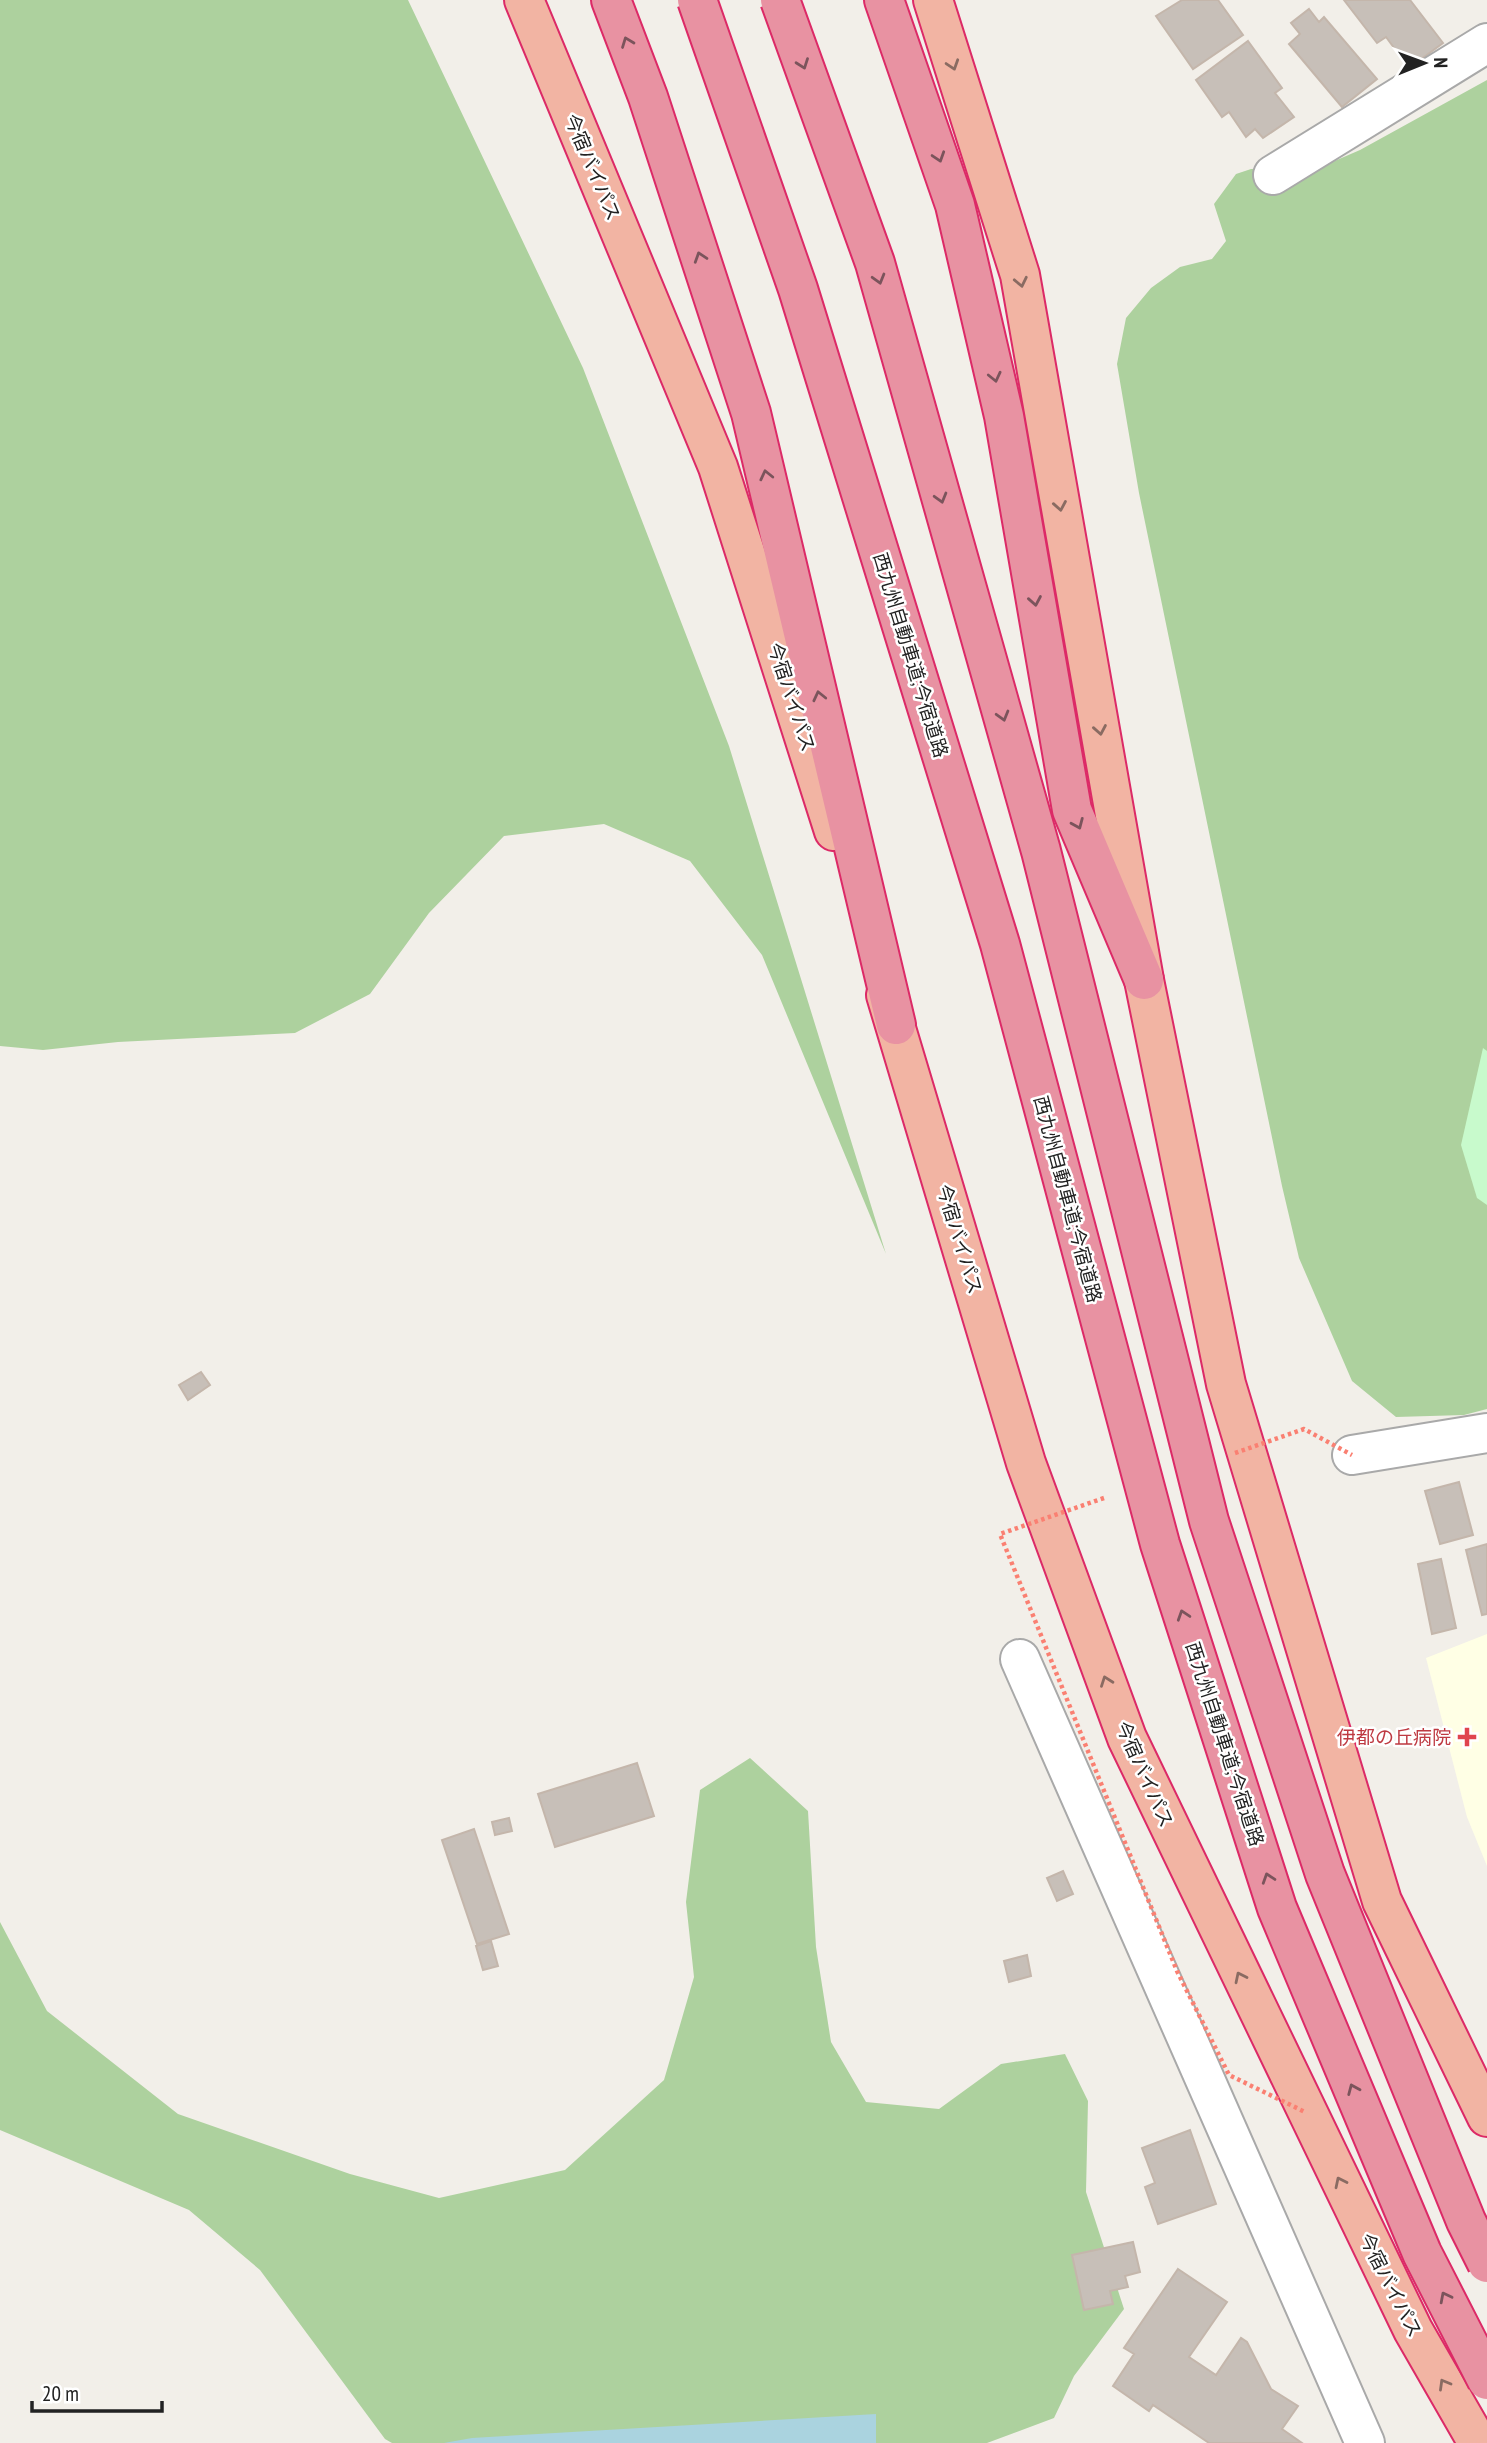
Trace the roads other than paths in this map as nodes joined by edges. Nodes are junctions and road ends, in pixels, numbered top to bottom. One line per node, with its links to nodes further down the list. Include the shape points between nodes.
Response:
1 (524, 0): 10 (highway, 今宿バイパス, via 718,467)
2 (611, 0): 10 (highway, one-way to 2, via 751,413 648,97)
3 (697, 0): 16 (highway, 西九州自動車道;今宿道路, one-way to 3, bridge, via 1422,2253 1277,1908 1160,1544 1000,944 798,289)
4 (780, 0): 15 (highway, one-way to 15, bridge, via 875,263 1041,851 1209,1521 1325,1874)
5 (884, 0): 9 (highway, one-way to 9, via 961,231 1003,416 1072,810)
6 (933, 0): 9 (highway, one-way to 9, via 1020,275)
7 (1487, 43): 8 (street)
8 (1273, 175)
9 (1144, 980): 14 (highway, via 1226,1384 1382,1901)
10 (896, 1025): 18 (highway, 今宿バイパス, one-way to 10, via 1413,2330 1127,1738 1026,1463)
11 (1487, 1433): 12 (street)
12 (1352, 1455)
13 (1020, 1660): 17 (street)
14 (1487, 2117)
15 (1487, 2263)
16 (1487, 2380)
17 (1365, 2443)
18 (1478, 2443)

